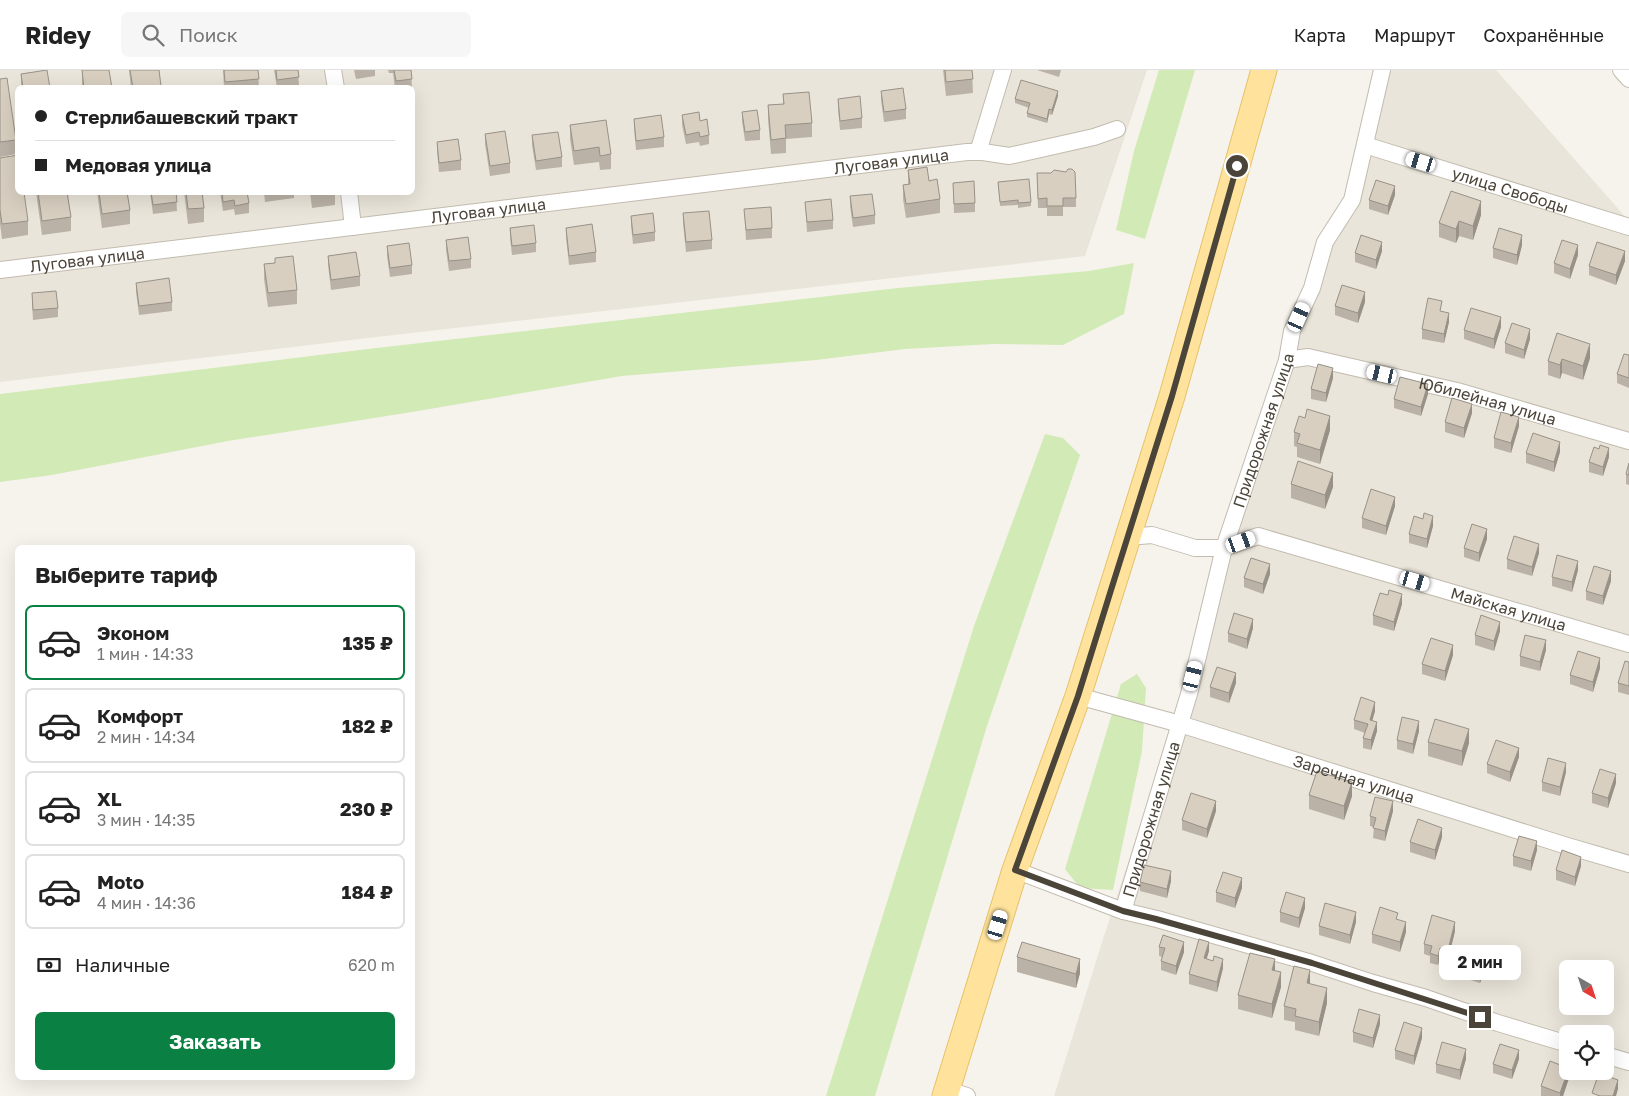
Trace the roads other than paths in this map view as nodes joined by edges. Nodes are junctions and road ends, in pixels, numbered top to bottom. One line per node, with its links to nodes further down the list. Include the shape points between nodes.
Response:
1 (333, 70): 7 (street)
2 (1003, 70): 10 (street)
3 (1264, 70): 17 (main road, via 1172,396)
4 (1382, 70): 9 (street, Придорожная улица)
5 (1621, 70): 6 (street)
6 (1629, 80)
7 (336, 85)
8 (1117, 129): 10 (street, Луговая улица, via 1009,156)
9 (1365, 145): 13 (street, улица Свободы); 15 (street, Придорожная улица, via 1352,200 1325,242 1312,288 1292,331)
10 (978, 152): 12 (street, Луговая улица)
11 (349, 195): 12 (street)
12 (353, 227): 14 (street, Луговая улица)
13 (1629, 227)
14 (0, 270)
15 (1287, 360): 16 (street, Юбилейная улица, via 1308,357 1457,392); 18 (street, Придорожная улица)
16 (1629, 441)
17 (1128, 537): 18 (street, Майская улица, via 1152,534 1195,548); 20 (main road)
18 (1224, 548): 19 (street, Майская улица, via 1258,536); 21 (street, Придорожная улица)
19 (1629, 644)
20 (1078, 696): 21 (street, Заречная улица); 23 (main road)
21 (1180, 724): 22 (street, Заречная улица); 24 (street, Придорожная улица)
22 (1629, 864)
23 (1015, 870): 24 (street); 28 (main road)
24 (1123, 911): 25 (street, via 1312,963)
25 (1559, 1041)
26 (1614, 1058): 27 (street)
27 (1629, 1062)
28 (953, 1094)

